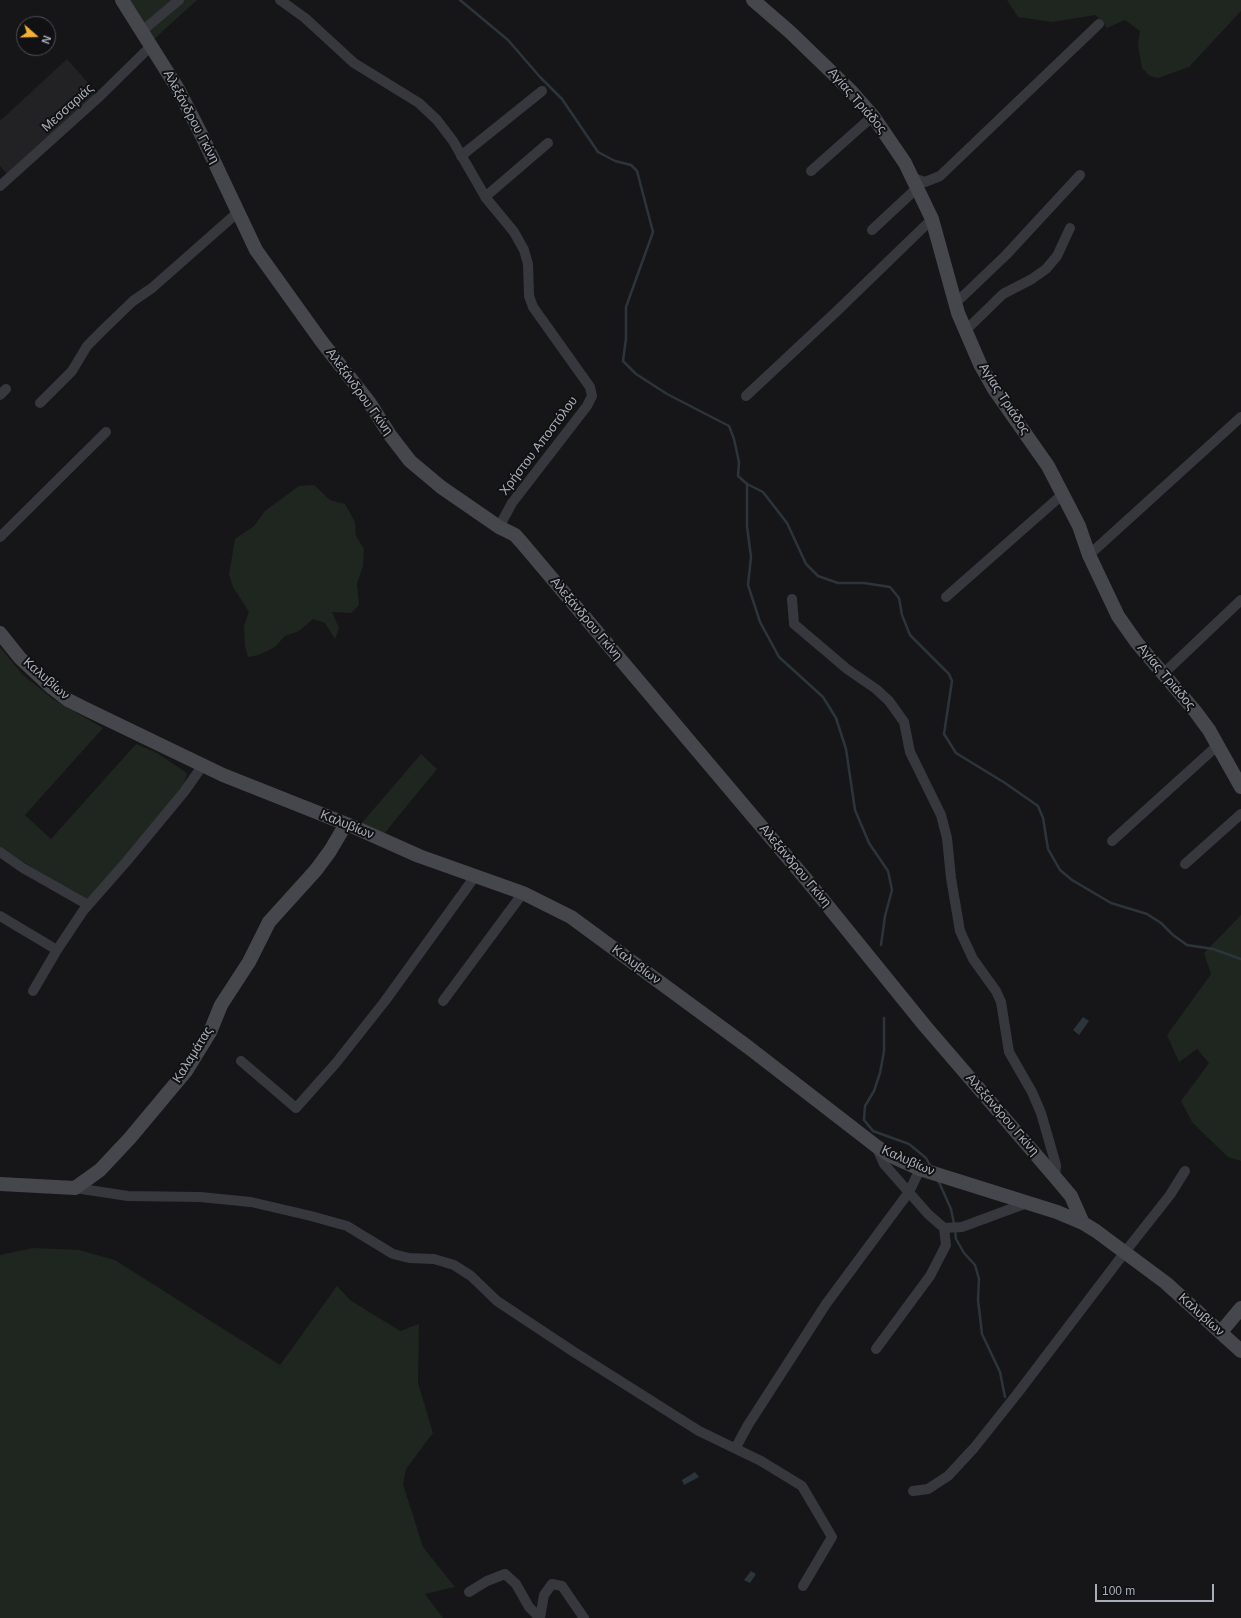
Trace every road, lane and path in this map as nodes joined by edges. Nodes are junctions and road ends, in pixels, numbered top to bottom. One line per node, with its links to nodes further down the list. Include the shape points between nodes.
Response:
1 (122, 0): 6 (street, Αλεξάνδρου Γκίνη)
2 (179, 0): 6 (street)
3 (280, 0): 11 (street, Χρήστου Αποστόλου, via 306,18 354,63 419,103 437,120)
4 (753, 0): 9 (street, Αγίας Τριάδος, via 851,90)
5 (1099, 24): 14 (street, via 940,176)
6 (142, 31): 7 (street, Αλεξάνδρου Γκίνη)
7 (151, 46): 15 (street, Μεσσαριάς); 17 (street, Αλεξάνδρου Γκίνη, via 178,89)
8 (542, 91): 11 (street)
9 (873, 116): 12 (street); 14 (street, Αγίας Τριάδος)
10 (548, 144): 16 (street)
11 (461, 156): 16 (street, Χρήστου Αποστόλου)
12 (811, 171)
13 (1080, 175): 21 (street, via 1006,255)
14 (915, 183): 18 (street, Αγίας Τριάδος); 20 (street)
15 (0, 186)
16 (485, 197): 28 (street, Χρήστου Αποστόλου, via 514,232 524,250 528,264 529,296 533,307 590,387 592,396 512,503)
17 (237, 213): 24 (street, via 107,326 87,346 72,371); 28 (street, Αλεξάνδρου Γκίνη, via 256,250 281,287 369,402 412,464)
18 (932, 219): 21 (street, Αγίας Τριάδος); 23 (street)
19 (1070, 228): 22 (street, via 1059,252 1046,269 1003,294)
20 (872, 230)
21 (955, 301): 22 (street, Αγίας Τριάδος)
22 (965, 331): 27 (street, Αγίας Τριάδος, via 994,388 1048,466)
23 (746, 396)
24 (40, 403)
25 (1241, 417): 30 (street)
26 (106, 432): 29 (street)
27 (1063, 494): 30 (street, Αγίας Τριάδος, via 1079,526); 31 (street)
28 (499, 527): 55 (street, Αλεξάνδρου Γκίνη, via 515,535 523,544 805,878 925,1026)
29 (0, 537)
30 (1089, 555): 35 (street, Αγίας Τριάδος, via 1124,626)
31 (946, 597)
32 (792, 599): 55 (street, via 794,624 847,669 876,689 889,701 904,722 910,752 941,815 947,838 960,931 973,959 1001,1002 1009,1052 1041,1113 1056,1164)
33 (1241, 600): 35 (street)
34 (0, 633): 37 (street, Καλυβίων, via 20,658 68,700)
35 (1163, 674): 36 (street, Αγίας Τριάδος, via 1195,711)
36 (1218, 745): 38 (street, Αγίας Τριάδος); 41 (street)
37 (203, 765): 40 (street, Καλυβίων); 46 (street, via 184,792)
38 (1241, 787)
39 (1241, 814): 43 (street)
40 (346, 824): 44 (street, Καλυβίων, via 419,856); 57 (street, Καλαμάτας, via 316,870 269,922 186,1071 100,1170)
41 (1112, 841)
42 (0, 852): 46 (street)
43 (1185, 864)
44 (476, 875): 45 (street, Καλυβίων); 51 (street, via 385,1001 296,1108)
45 (523, 893): 50 (street); 52 (street, Καλυβίων, via 571,917 748,1047)
46 (88, 905): 48 (street)
47 (0, 916): 48 (street)
48 (57, 950): 49 (street)
49 (33, 991)
50 (443, 1001)
51 (241, 1061)
52 (876, 1146): 53 (street, Καλυβίων, via 889,1155); 58 (street, via 884,1164)
53 (924, 1170): 58 (street); 59 (street, Καλυβίων)
54 (1185, 1171): 62 (street, via 1170,1195)
55 (1055, 1177): 60 (street, Αλεξάνδρου Γκίνη, via 1071,1196)
56 (0, 1184): 57 (street)
57 (75, 1188): 67 (street, via 128,1196 200,1197 251,1202 347,1226 393,1254 409,1258 434,1259 454,1265 498,1300 574,1352 699,1431)
58 (909, 1192): 61 (street); 67 (street, via 826,1304)
59 (1027, 1203): 60 (street, Καλυβίων); 61 (street, via 962,1227)
60 (1083, 1223): 62 (street, Καλυβίων)
61 (947, 1229): 65 (street, via 946,1244 930,1276)
62 (1125, 1252): 64 (street, Καλυβίων, via 1166,1283); 68 (street, via 974,1448 948,1476 928,1489)
63 (1241, 1308): 64 (street)
64 (1221, 1332): 66 (street, Καλυβίων)
65 (876, 1349)
66 (1241, 1349)
67 (736, 1447): 69 (street, via 802,1486 832,1537)
68 (913, 1491)
69 (803, 1586)
70 (469, 1592): 71 (street, via 505,1574 516,1584 529,1607 540,1618 544,1595 552,1584 562,1586)
71 (584, 1618)

